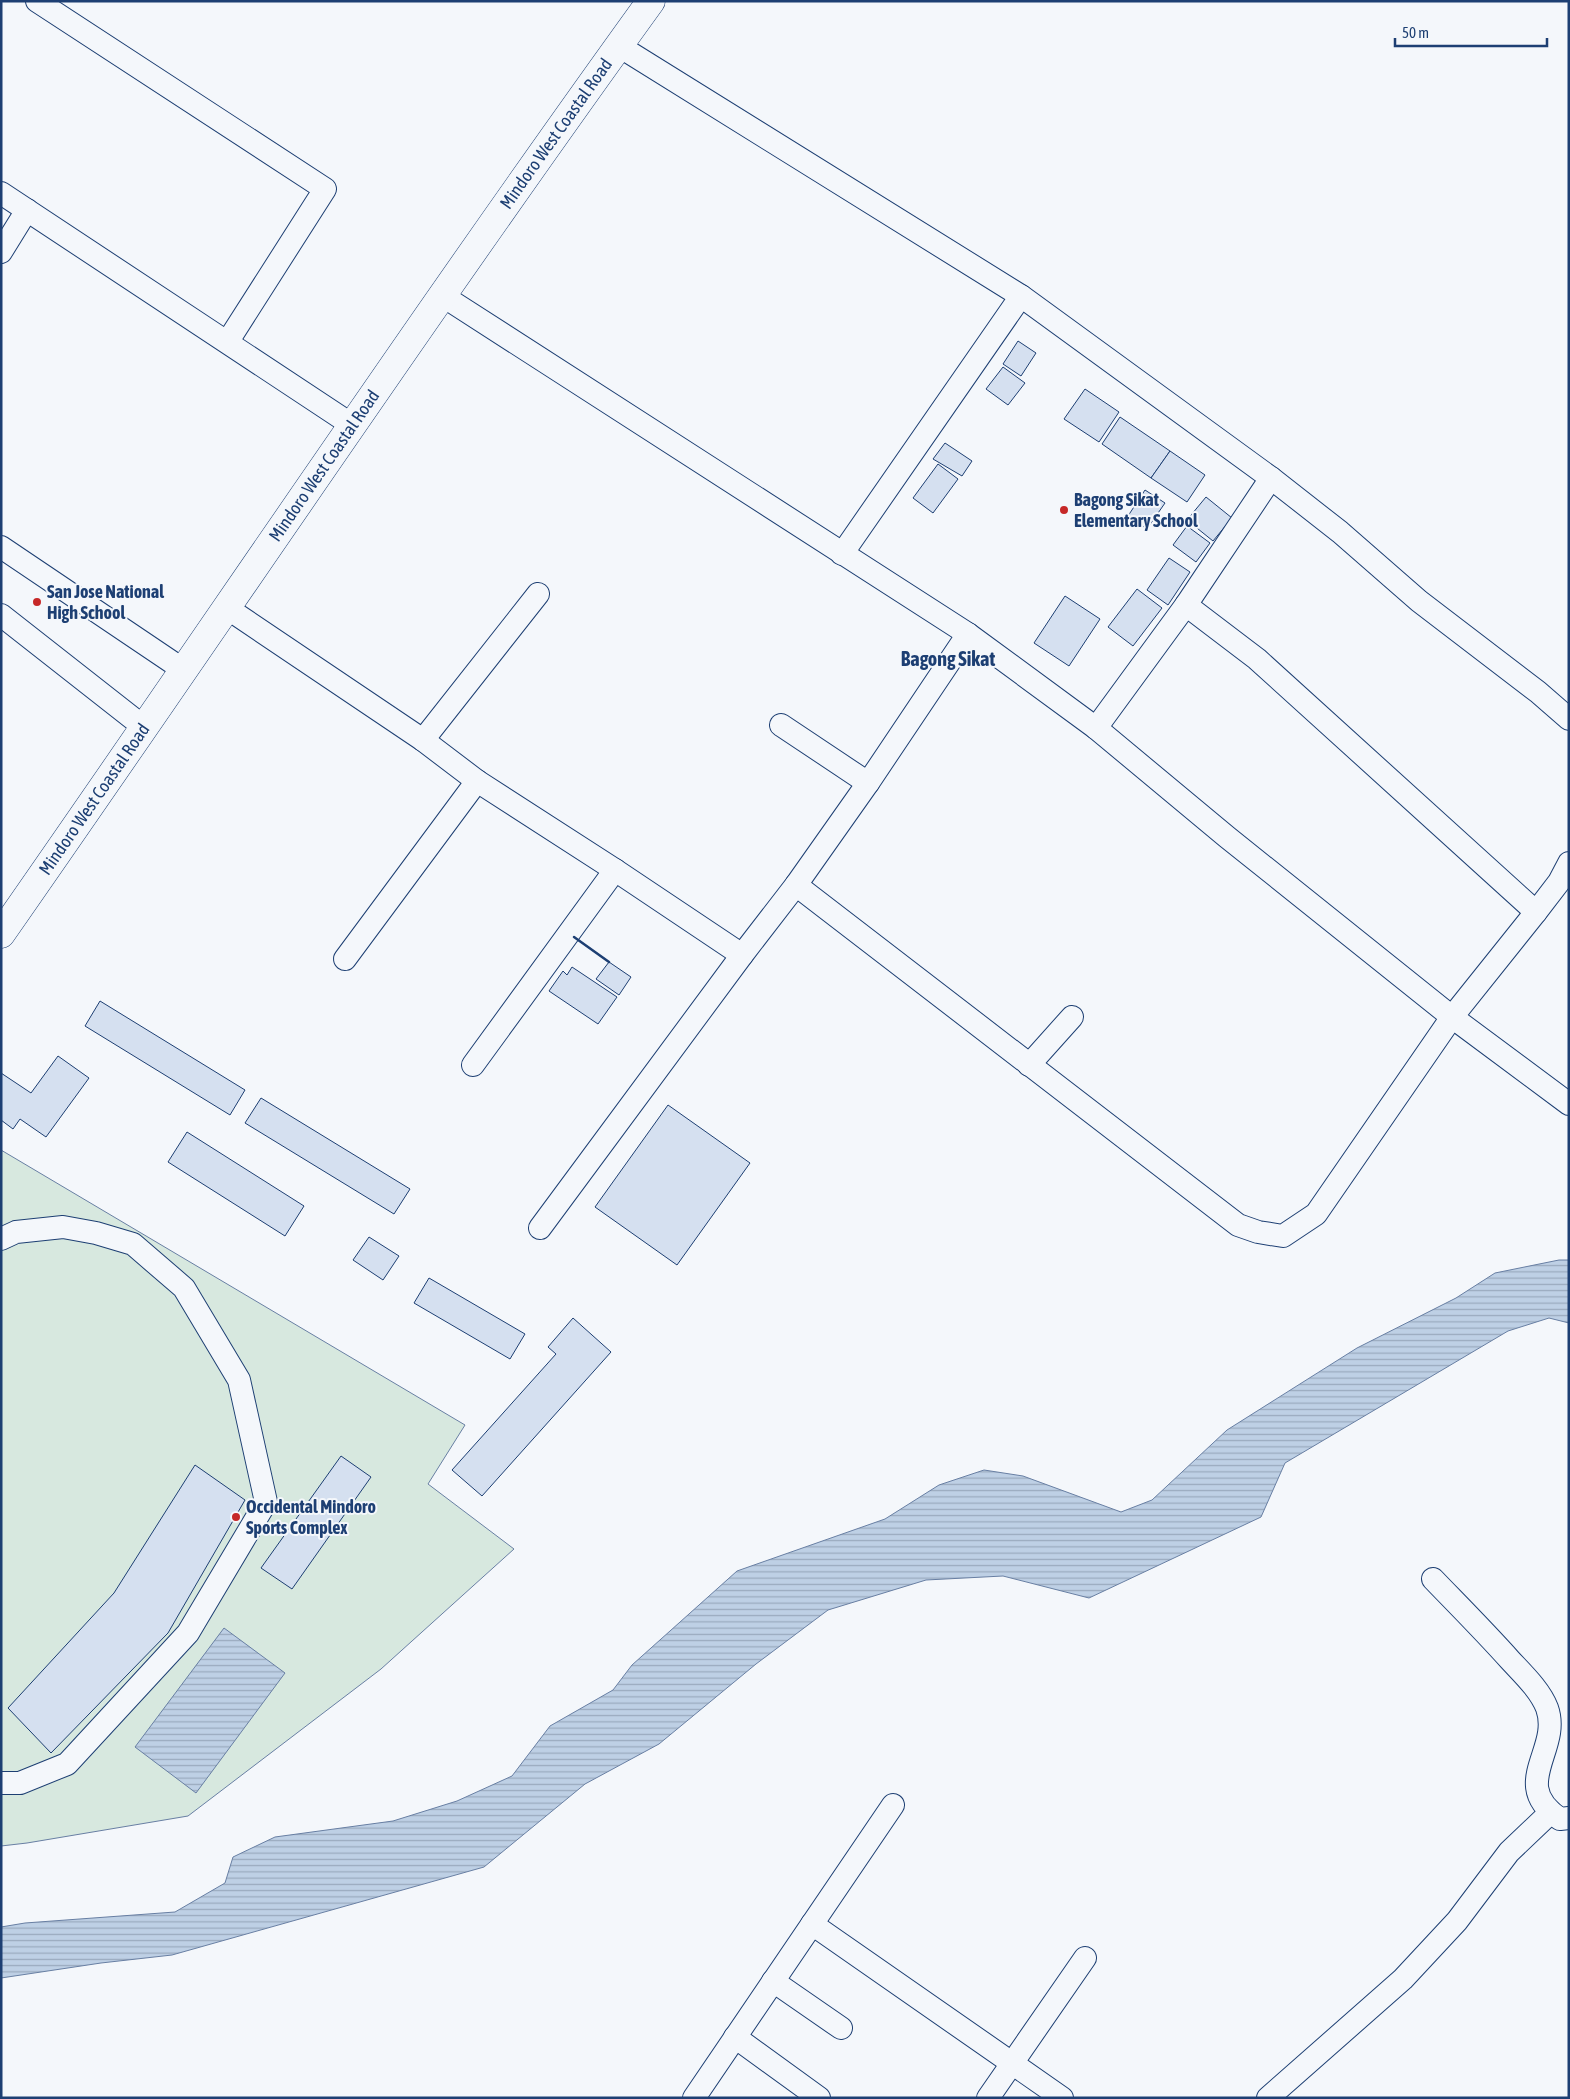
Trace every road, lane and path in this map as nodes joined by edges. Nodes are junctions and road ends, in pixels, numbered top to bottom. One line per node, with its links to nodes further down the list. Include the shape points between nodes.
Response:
1 (37, 1): 9 (street, via 325,189)
2 (651, 1): 3 (main road, Mindoro West Coastal Road)
3 (619, 46): 7 (main road, Mindoro West Coastal Road); 8 (street)
4 (1, 193): 5 (street)
5 (27, 210): 6 (street); 9 (street)
6 (1, 252)
7 (443, 296): 10 (main road, Mindoro West Coastal Road); 13 (street)
8 (1021, 296): 11 (street); 13 (street)
9 (228, 342): 10 (street)
10 (352, 425): 16 (main road, Mindoro West Coastal Road)
11 (1271, 478): 15 (street); 20 (street, via 1340,532 1419,601)
12 (1, 547): 19 (street)
13 (842, 554): 18 (street)
14 (538, 594): 24 (street)
15 (1186, 605): 23 (street); 30 (street, via 1257,659)
16 (227, 608): 19 (main road, Mindoro West Coastal Road); 24 (street)
17 (1, 615): 22 (street)
18 (968, 634): 23 (street); 26 (street)
19 (185, 671): 22 (main road, Mindoro West Coastal Road)
20 (1569, 719)
21 (781, 725): 26 (street)
22 (145, 728): 31 (main road, Mindoro West Coastal Road)
23 (1096, 728): 34 (street)
24 (423, 740): 25 (street)
25 (477, 781): 27 (street); 33 (street)
26 (868, 783): 29 (street)
27 (615, 870): 32 (street); 36 (street)
28 (1565, 878): 30 (street)
29 (796, 885): 32 (street); 37 (street)
30 (1536, 912): 34 (street)
31 (1, 934)
32 (742, 955): 39 (street)
33 (345, 959)
34 (1452, 1016): 37 (street, via 1316,1214 1283,1236 1238,1225); 38 (street)
35 (1072, 1017): 37 (street)
36 (473, 1065)
37 (1029, 1065)
38 (1569, 1104)
39 (540, 1228)
40 (1, 1239): 42 (street, via 16,1232 63,1227 96,1233 133,1244 184,1288 240,1380 266,1502 188,1633 67,1764 20,1783)
41 (1433, 1579): 44 (street, via 1528,1680 1547,1707 1549,1732 1536,1791 1540,1800)
42 (1, 1783)
43 (892, 1805): 45 (street)
44 (1560, 1815): 55 (street, via 1509,1852 1457,1921 1403,1979)
45 (812, 1924): 47 (street); 50 (street)
46 (1085, 1958): 50 (street)
47 (773, 1981): 48 (street); 49 (street)
48 (842, 2028)
49 (735, 2037): 51 (street); 52 (street)
50 (1011, 2064): 53 (street); 54 (street)
51 (694, 2098)
52 (819, 2098)
53 (988, 2098)
54 (1062, 2098)
55 (1268, 2098)

